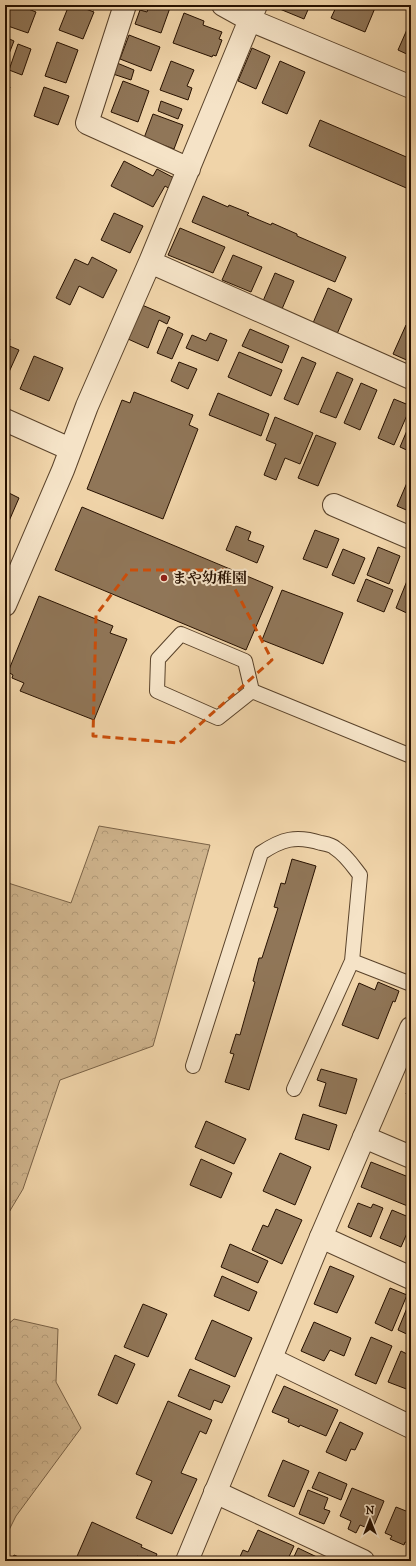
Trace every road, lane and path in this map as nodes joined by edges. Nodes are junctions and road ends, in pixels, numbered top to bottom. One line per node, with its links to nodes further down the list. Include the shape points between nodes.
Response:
1 (125, 5): 5 (street, via 87,123)
2 (223, 5): 3 (street)
3 (253, 12): 4 (street); 5 (street)
4 (411, 87)
5 (189, 169): 6 (street)
6 (150, 262): 7 (street); 9 (street)
7 (411, 378)
8 (5, 420): 9 (street)
9 (70, 449): 12 (street)
10 (334, 505): 11 (street)
11 (411, 538)
12 (5, 605)
13 (252, 691): 13 (lane, via 218,718 157,690 158,659 181,634 245,662); 14 (lane)
14 (411, 756)
15 (352, 962): 16 (lane); 18 (lane, via 360,876 348,859 334,847 295,837 275,843 261,853); 19 (lane)
16 (411, 984)
17 (411, 1028): 20 (street)
18 (193, 1066)
19 (294, 1089)
20 (364, 1137): 21 (street); 22 (street)
21 (411, 1157)
22 (321, 1237): 23 (street); 24 (street)
23 (411, 1278)
24 (271, 1359): 25 (street); 26 (street)
25 (411, 1427)
26 (216, 1492): 27 (street); 28 (street)
27 (187, 1561)
28 (363, 1561)

